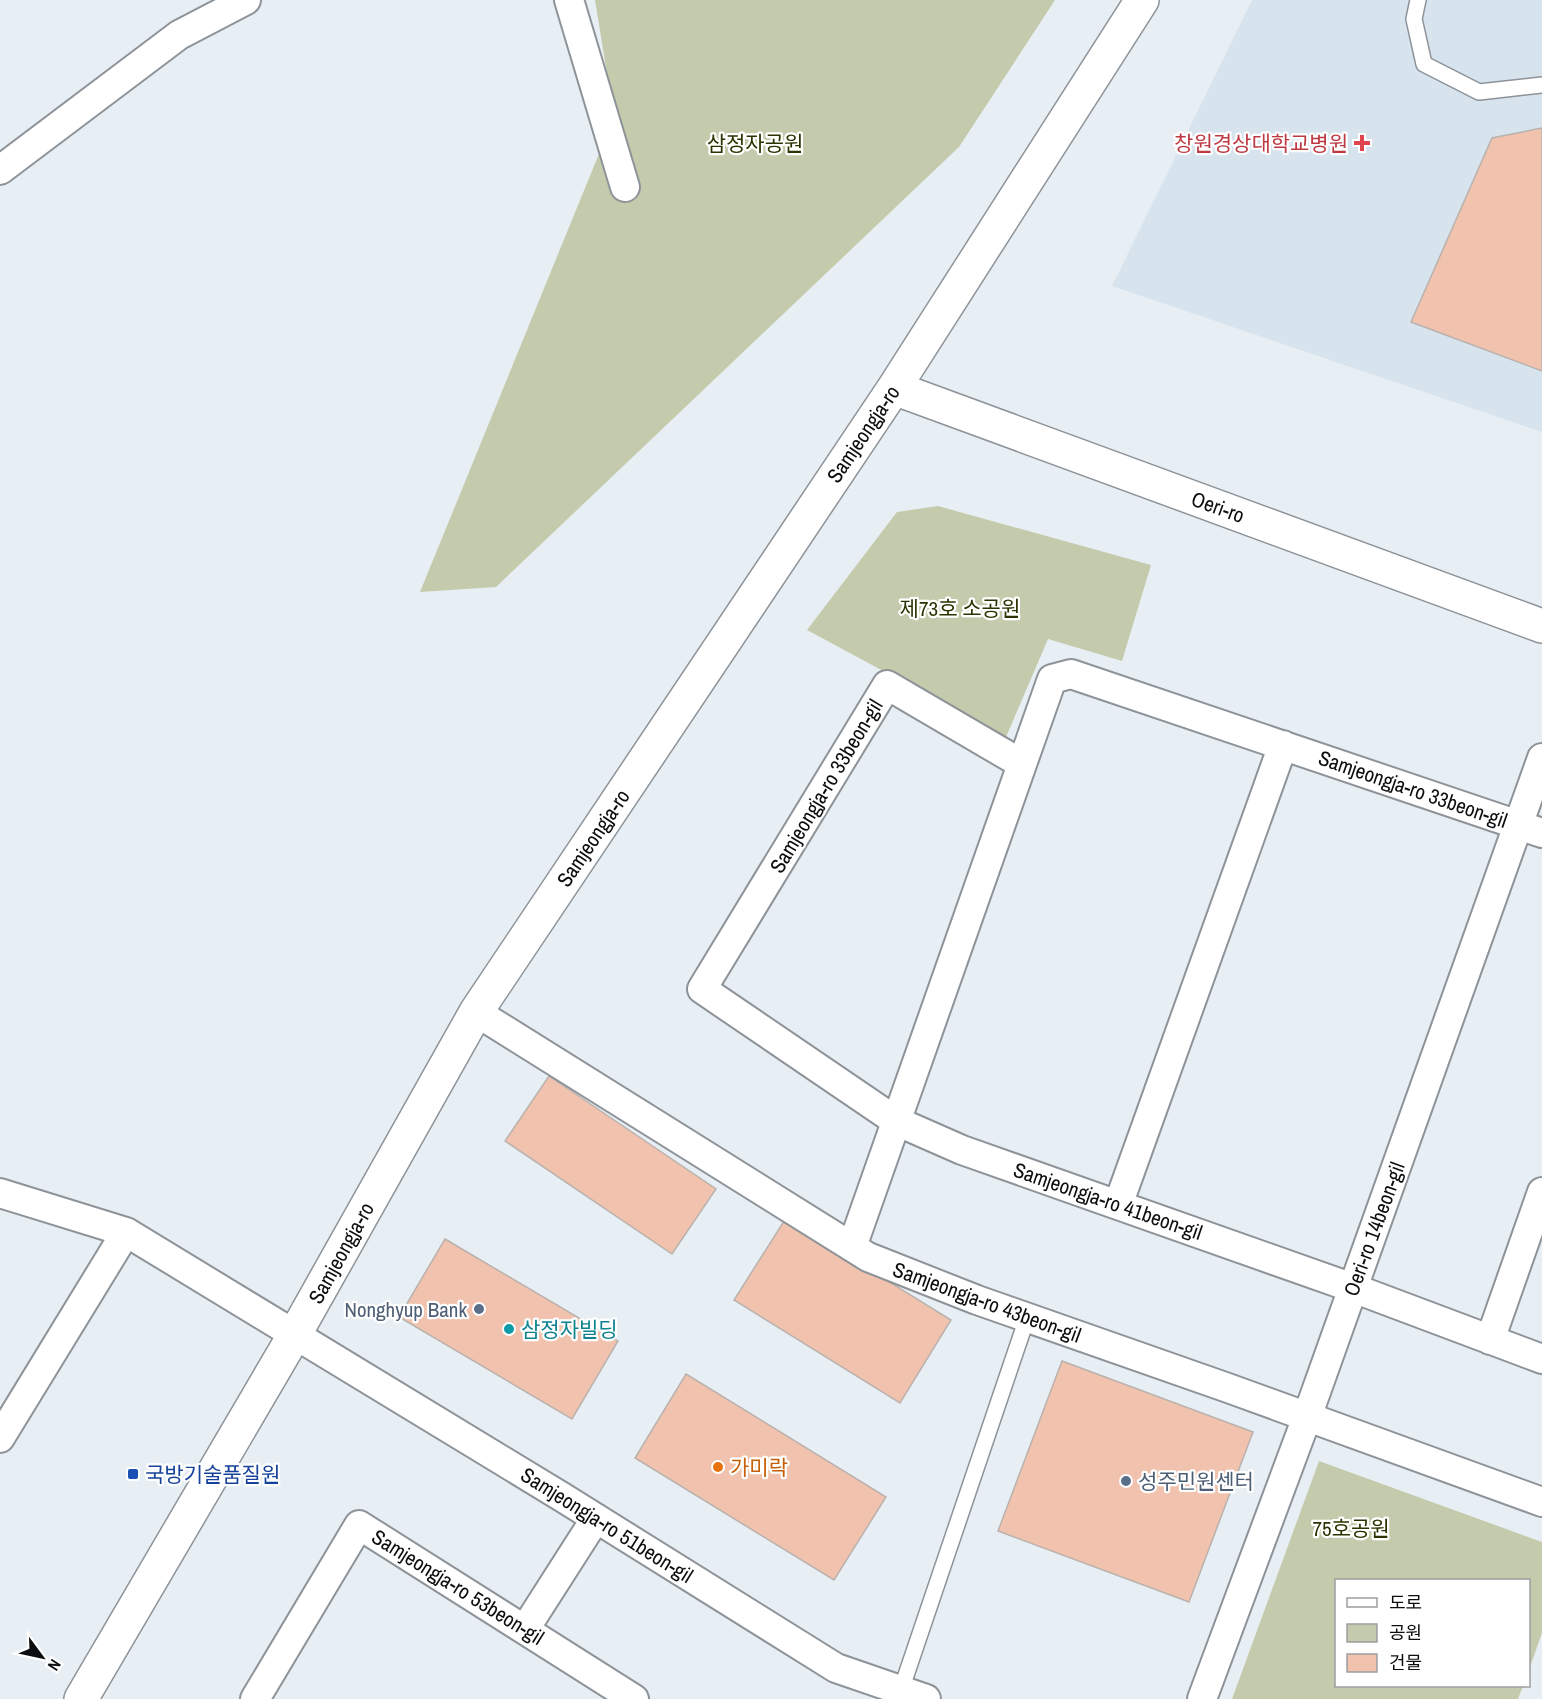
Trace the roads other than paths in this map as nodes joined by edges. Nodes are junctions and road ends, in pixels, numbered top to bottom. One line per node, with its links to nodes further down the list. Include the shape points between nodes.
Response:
1 (246, 0): 6 (street, via 179,34)
2 (569, 0): 7 (street)
3 (1142, 0): 8 (street, Samjeongja-ro)
4 (1418, 0): 5 (lane, via 1414,20 1424,64 1479,92)
5 (1542, 85)
6 (0, 170)
7 (625, 187)
8 (894, 388): 9 (street, Oeri-ro); 15 (street, Samjeongja-ro)
9 (1542, 626)
10 (1283, 745): 12 (street, Samjeongja-ro 33beon-gil, via 1071,674 1052,679); 13 (street, Samjeongja-ro 33beon-gil); 19 (street)
11 (1542, 758): 13 (street, Oeri-ro 14beon-gil)
12 (1022, 764): 14 (street, Samjeongja-ro 33beon-gil, via 887,685); 16 (street, Samjeongja-ro 33beon-gil)
13 (1530, 829): 22 (street, Oeri-ro 14beon-gil)
14 (702, 989): 16 (street, Samjeongja-ro 41beon-gil)
15 (476, 1012): 21 (street, Samjeongja-ro 43beon-gil); 24 (street, Samjeongja-ro)
16 (896, 1121): 19 (street, Samjeongja-ro 41beon-gil, via 962,1150); 21 (street, Samjeongja-ro 33beon-gil)
17 (1542, 1192): 25 (street)
18 (0, 1193): 20 (street, Samjeongja-ro 51beon-gil)
19 (1118, 1205): 22 (street, Samjeongja-ro 41beon-gil)
20 (126, 1232): 24 (street, Samjeongja-ro 51beon-gil); 28 (street)
21 (852, 1247): 23 (street, Samjeongja-ro 43beon-gil, via 868,1257)
22 (1353, 1287): 25 (street, Samjeongja-ro 41beon-gil); 27 (street, Oeri-ro 14beon-gil)
23 (1027, 1318): 27 (street, Samjeongja-ro 43beon-gil); 32 (lane)
24 (295, 1334): 30 (street, Samjeongja-ro 51beon-gil); 34 (street, Samjeongja-ro)
25 (1490, 1340): 26 (street, Samjeongja-ro 41beon-gil)
26 (1542, 1359)
27 (1307, 1417): 29 (street, Samjeongja-ro 43beon-gil); 36 (street, Oeri-ro 14beon-gil)
28 (0, 1438)
29 (1542, 1502)
30 (596, 1518): 31 (street); 32 (street, Samjeongja-ro 51beon-gil, via 836,1668)
31 (525, 1629): 33 (street, Samjeongja-ro 53beon-gil, via 359,1525); 35 (street, Samjeongja-ro 53beon-gil)
32 (913, 1695)
33 (257, 1698)
34 (81, 1699)
35 (634, 1699)
36 (1202, 1699)

